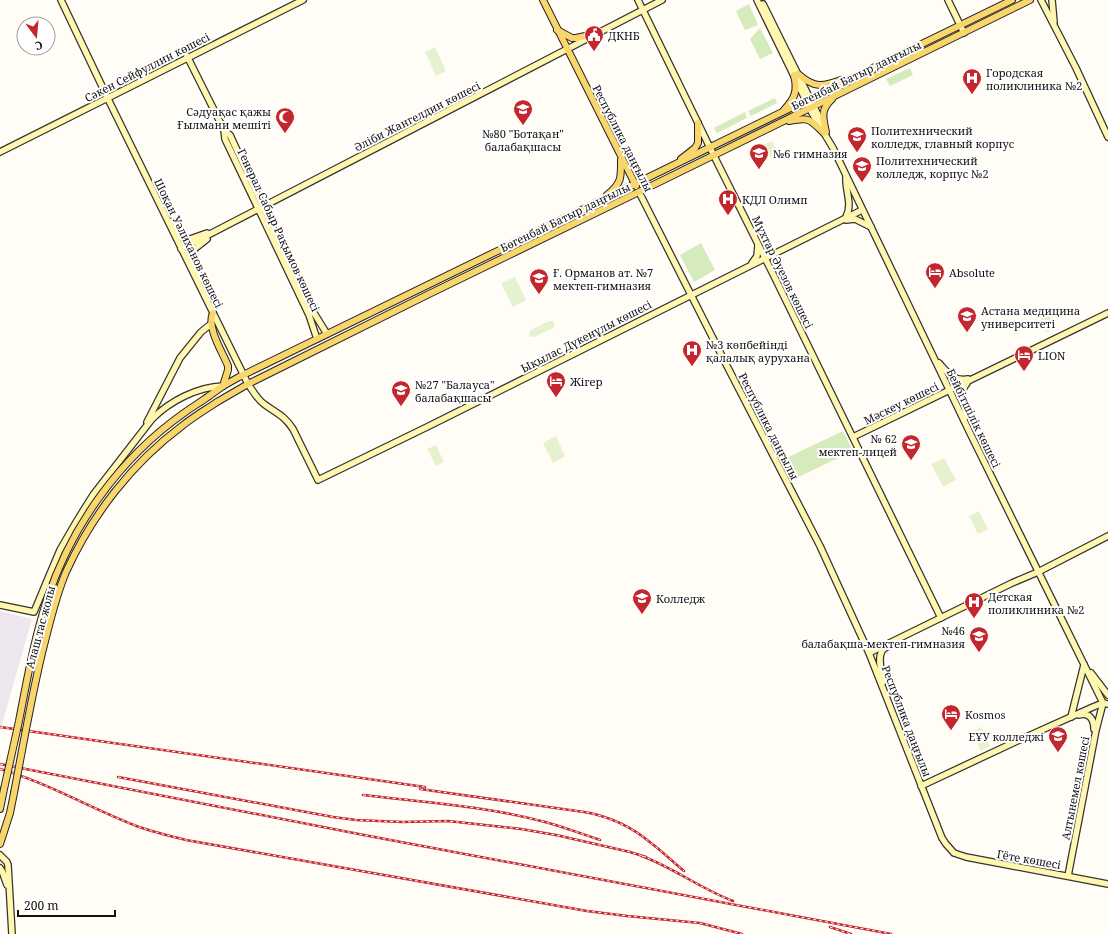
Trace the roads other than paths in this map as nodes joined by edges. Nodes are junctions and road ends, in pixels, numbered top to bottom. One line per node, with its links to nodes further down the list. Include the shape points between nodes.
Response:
1 (61, 0): 25 (street, Шоқан Уәлиханов көшесі)
2 (296, 0): 21 (street, Сәкен Сейфуллин көшесі)
3 (304, 0): 21 (street, Сәкен Сейфуллин көшесі)
4 (543, 0): 17 (main road, Республика даңғылы)
5 (638, 0): 14 (street, Мұхтар Әуезов көшесі)
6 (662, 0): 14 (street, Әліби Жангелдин көшесі)
7 (757, 0): 22 (street, Бейбітшілік көшесі)
8 (761, 0): 22 (street, Бейбітшілік көшесі)
9 (948, 0): 16 (street)
10 (1011, 0): 16 (main road, Бөгенбай Батыр даңғылы)
11 (1030, 0): 18 (main road, Бөгенбай Батыр даңғылы)
12 (1042, 0): 15 (street)
13 (1052, 0): 15 (street)
14 (643, 10): 19 (street, Әліби Жангелдин көшесі); 30 (street, Мұхтар Әуезов көшесі)
15 (1054, 24): 32 (street)
16 (960, 25): 18 (street); 23 (main road, Бөгенбай Батыр даңғылы)
17 (557, 30): 19 (main road, via 572,38); 20 (main road, Республика даңғылы)
18 (964, 32): 24 (main road, Бөгенбай Батыр даңғылы)
19 (599, 33): 20 (street, Әліби Жангелдин көшесі)
20 (567, 50): 37 (main road, Республика даңғылы); 43 (street, Әліби Жангелдин көшесі)
21 (188, 57): 25 (street, Сәкен Сейфуллин көшесі); 43 (street, Генерал Сабыр Рақымов көшесі, via 224,130 230,135)
22 (796, 75): 23 (main road, via 823,86); 26 (street, Бейбітшілік көшесі); 28 (main road, via 795,95)
23 (852, 78): 26 (main road, Бөгенбай Батыр даңғылы)
24 (836, 96): 27 (main road, Бөгенбай Батыр даңғылы); 31 (main road, via 824,108)
25 (107, 98): 34 (street, Сәкен Сейфуллин көшесі); 35 (street, Сәкен Сейфуллин көшесі); 45 (street, Шоқан Уәлиханов көшесі)
26 (808, 100): 27 (street, Бейбітшілік көшесі); 28 (main road, Бөгенбай Батыр даңғылы)
27 (812, 108): 29 (main road, Бөгенбай Батыр даңғылы); 31 (street, Бейбітшілік көшесі)
28 (780, 114): 33 (main road, Бөгенбай Батыр даңғылы)
29 (782, 122): 31 (main road, via 805,118); 36 (main road, Бөгенбай Батыр даңғылы)
30 (698, 123): 33 (street, Мұхтар Әуезов көшесі); 38 (main road, via 698,144)
31 (825, 132): 39 (street, Бейбітшілік көшесі)
32 (1108, 137)
33 (710, 148): 36 (street, Мұхтар Әуезов көшесі); 38 (main road, Бөгенбай Батыр даңғылы)
34 (0, 149)
35 (0, 152)
36 (714, 155): 41 (main road, Бөгенбай Батыр даңғылы); 50 (street, Мұхтар Әуезов көшесі)
37 (621, 158): 40 (main road, Республика даңғылы); 42 (main road, via 618,184)
38 (676, 164): 40 (main road, Бөгенбай Батыр даңғылы)
39 (846, 177): 44 (street, Бейбітшілік көшесі); 46 (street, via 850,206)
40 (636, 184): 41 (main road, Республика даңғылы); 42 (main road, Бөгенбай Батыр даңғылы)
41 (639, 192): 55 (street, Республика даңғылы); 66 (main road, Бөгенбай Батыр даңғылы)
42 (598, 202): 60 (main road, Бөгенбай Батыр даңғылы)
43 (261, 209): 49 (street, Әліби Жангелдин көшесі); 58 (street, Генерал Сабыр Рақымов көшесі)
44 (862, 210): 46 (street, Ықылас Дүкенұлы көшесі); 48 (street, Бейбітшілік көшесі)
45 (165, 216): 49 (street, via 185,239); 51 (street, Шоқан Уәлиханов көшесі)
46 (846, 217): 47 (street, Ықылас Дүкенұлы көшесі)
47 (839, 221): 48 (street, via 855,219); 52 (street, Ықылас Дүкенұлы көшесі)
48 (871, 227): 62 (street, Бейбітшілік көшесі)
49 (220, 229): 51 (street, Әліби Жангелдин көшесі); 54 (street, via 192,252)
50 (758, 243): 52 (street, Мұхтар Әуезов көшесі); 53 (street, via 757,256)
51 (181, 249): 54 (street, Шоқан Уәлиханов көшесі)
52 (765, 258): 53 (street, Ықылас Дүкенұлы көшесі); 73 (street, Мұхтар Әуезов көшесі)
53 (752, 265): 55 (street, Ықылас Дүкенұлы көшесі)
54 (199, 285): 57 (street, Шоқан Уәлиханов көшесі)
55 (691, 295): 74 (street, Ықылас Дүкенұлы көшесі); 80 (street, Республика даңғылы, via 820,546)
56 (1108, 313): 64 (street, Мәскеу көшесі)
57 (212, 314): 59 (main road); 63 (street, Шоқан Уәлиханов көшесі)
58 (312, 314): 60 (street, Генерал Сабыр Рақымов көшесі); 61 (street, Генерал Сабыр Рақымов көшесі)
59 (211, 324): 67 (main road, via 228,366); 72 (street, via 180,358)
60 (328, 334): 61 (main road, Бөгенбай Батыр даңғылы)
61 (317, 339): 63 (main road, Бөгенбай Батыр даңғылы)
62 (935, 360): 64 (street, via 956,379 964,380); 68 (street, Бейбітшілік көшесі)
63 (244, 375): 66 (street, Шоқан Уәлиханов көшесі); 67 (main road, Бөгенбай Батыр даңғылы)
64 (978, 376): 65 (street, Мәскеу көшесі)
65 (969, 381): 68 (street, Мәскеу көшесі); 71 (street, via 962,389 961,396 965,410)
66 (248, 384): 70 (main road, Бөгенбай Батыр даңғылы); 74 (street, Шоқан Уәлиханов көшесі, via 264,404 289,422)
67 (223, 386): 69 (main road, Бөгенбай Батыр даңғылы); 72 (street, via 213,386 188,394 161,410)
68 (950, 390): 71 (street, Бейбітшілік көшесі); 73 (street, Мәскеу көшесі)
69 (209, 396): 88 (main road, Алаш тас жолы, bridge, via 163,429 123,468 82,522 65,553 37,633)
70 (217, 402): 91 (main road, Алаш тас жолы, bridge, via 164,440 124,480 101,509 66,572 52,612 10,813)
71 (964, 420): 76 (street, Бейбітшілік көшесі)
72 (142, 431): 77 (street, via 78,519 60,550 34,612)
73 (853, 437): 78 (street, Мұхтар Әуезов көшесі)
74 (318, 480)
75 (1108, 536): 76 (street)
76 (1038, 572): 78 (street); 81 (street, Бейбітшілік көшесі)
77 (0, 604)
78 (941, 618): 79 (street)
79 (894, 641): 80 (street); 82 (street, via 880,656)
80 (869, 653): 82 (street, Республика даңғылы)
81 (1084, 665): 83 (street); 84 (street, Бейбітшілік көшесі); 85 (street)
82 (884, 692): 87 (street, Республика даңғылы)
83 (1108, 695)
84 (1105, 704): 85 (street); 86 (street, Алтынемел көшесі)
85 (1071, 717): 86 (street, via 1086,714 1091,718 1094,726); 87 (street)
86 (1093, 742): 95 (street, Алтынемел көшесі)
87 (921, 786): 92 (street, Республика даңғылы)
88 (4, 789): 89 (street); 90 (main road, Алаш тас жолы)
89 (0, 796)
90 (0, 809)
91 (0, 842)
92 (949, 849): 95 (street, Гёте көшесі, via 966,857)
93 (0, 855): 97 (street, via 8,865)
94 (0, 868): 97 (street)
95 (1068, 876): 96 (street, Гёте көшесі)
96 (1108, 884)
97 (9, 891): 98 (street)
98 (12, 934)

